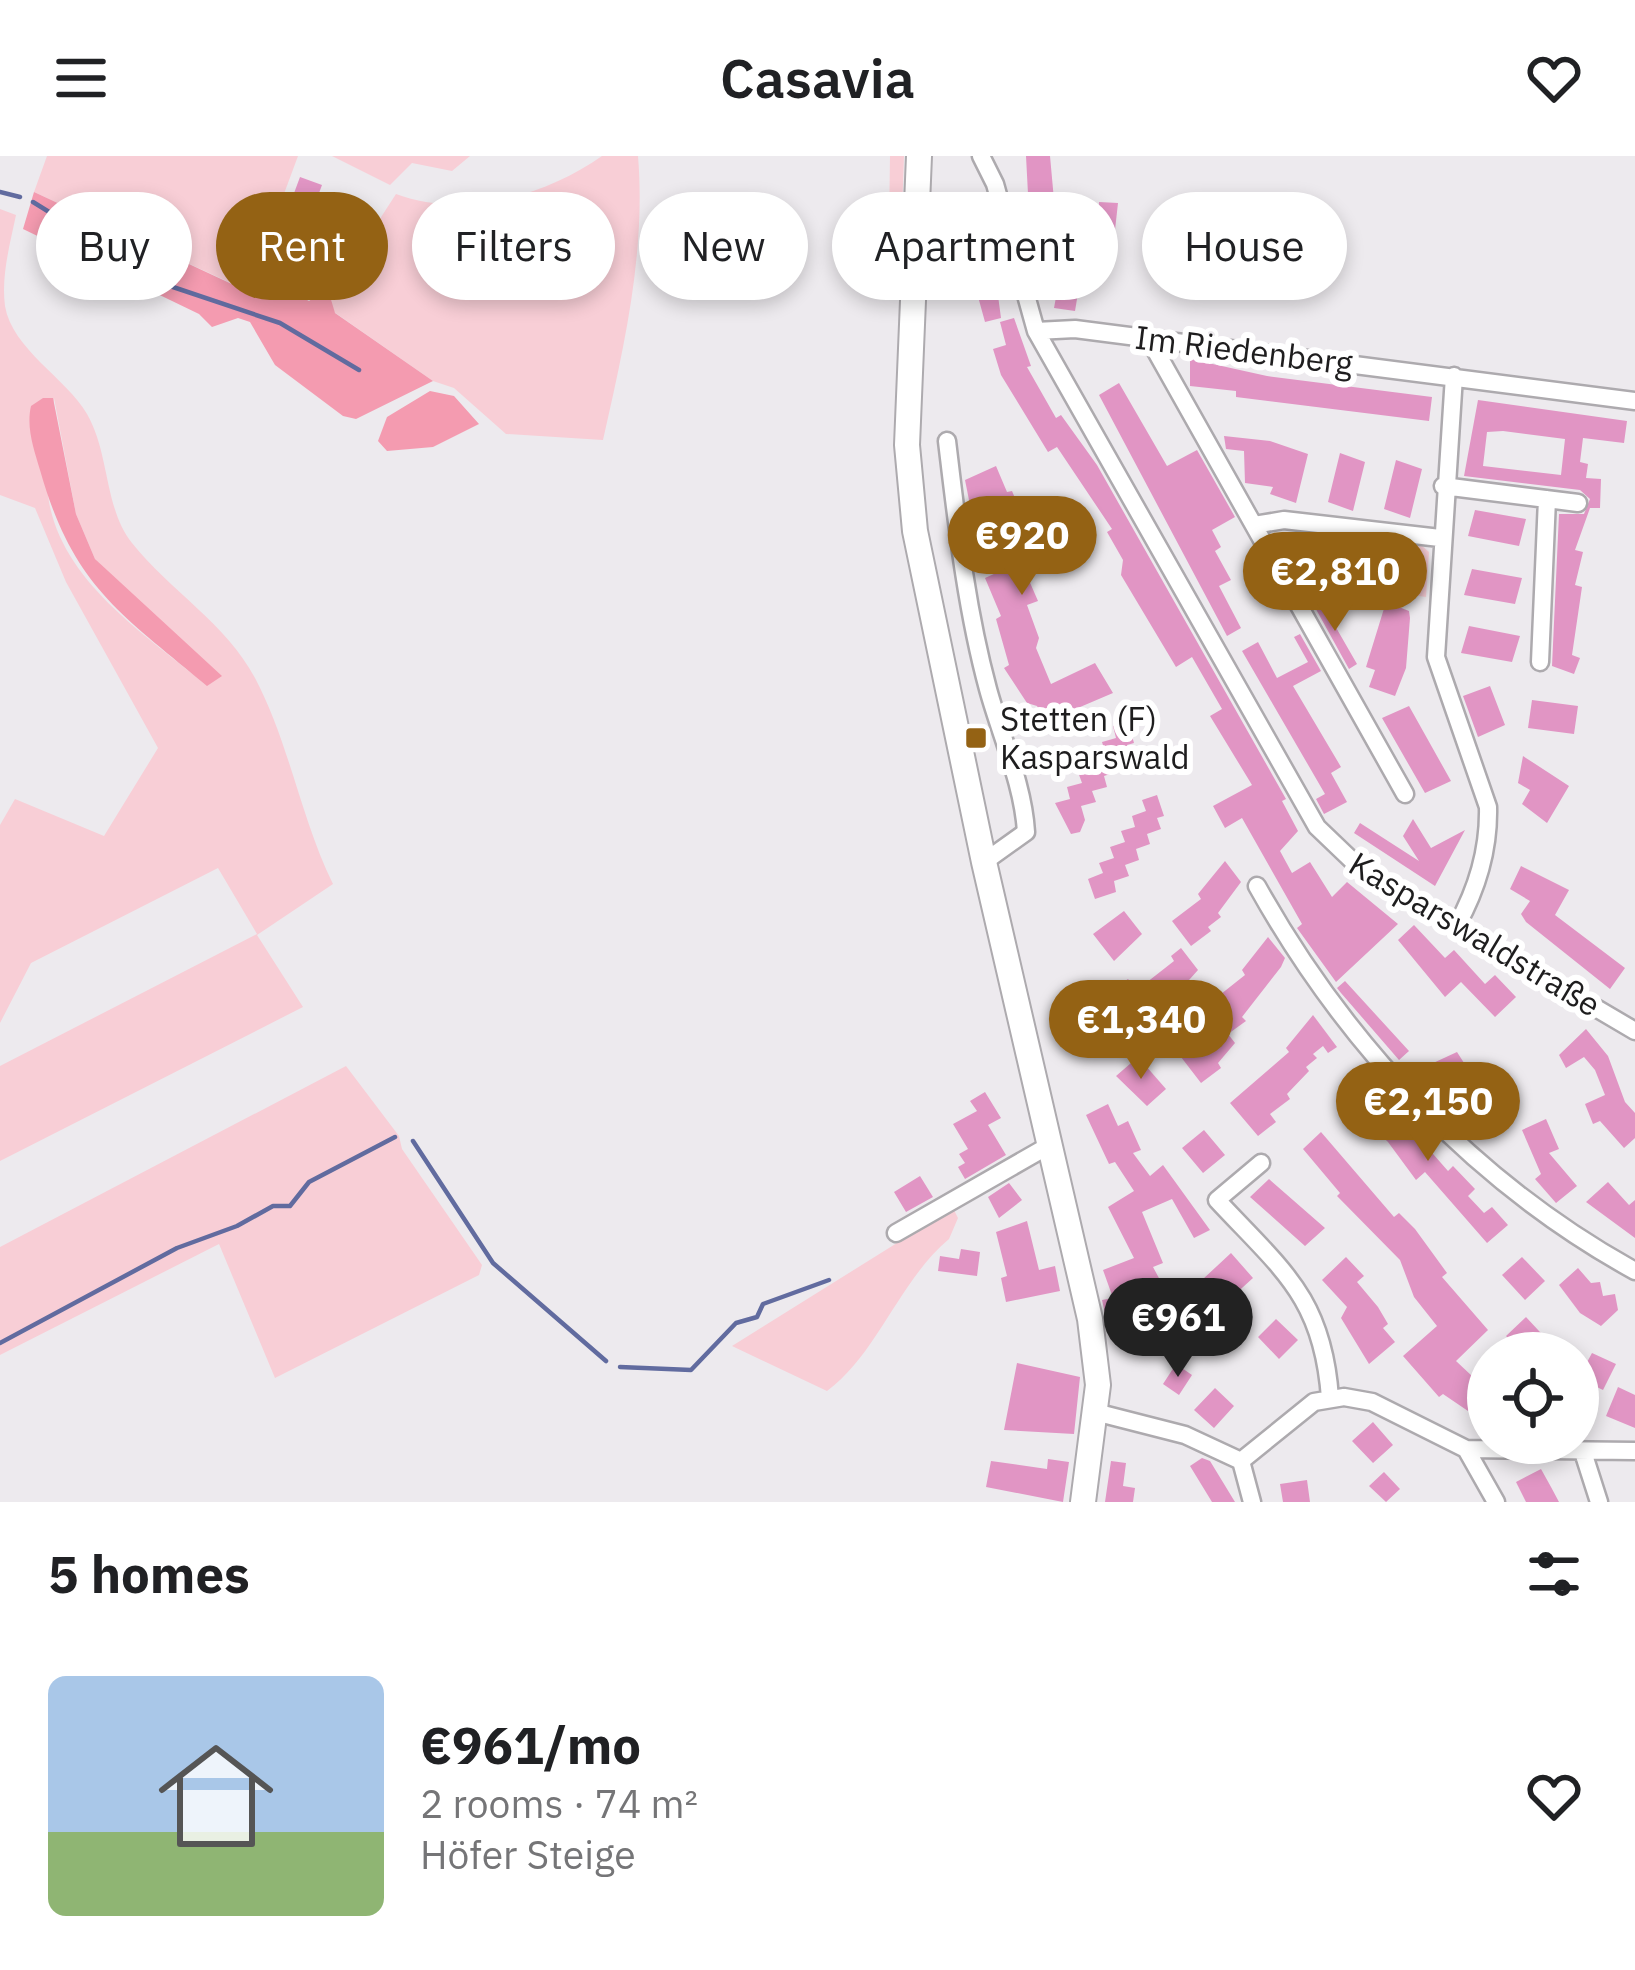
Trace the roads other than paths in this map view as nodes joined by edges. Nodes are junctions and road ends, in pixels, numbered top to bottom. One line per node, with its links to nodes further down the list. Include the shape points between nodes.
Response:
1 (920, 156): 15 (street, via 910,499)
2 (981, 156): 3 (street)
3 (1036, 332): 4 (street, Im Riedenberg); 17 (street, Kasparswaldstraße, via 1317,826 1363,871)
4 (1149, 339): 5 (street, Im Riedenberg); 11 (street)
5 (1454, 376): 6 (street, Im Riedenberg); 8 (street)
6 (1635, 400)
7 (946, 441): 15 (street, via 976,637 1024,802 1026,832)
8 (1443, 487): 9 (street); 12 (street)
9 (1546, 499): 10 (street); 13 (street)
10 (1578, 503)
11 (1254, 525): 12 (street, via 1284,520); 14 (street)
12 (1440, 538): 17 (street, via 1436,657 1488,807 1482,867)
13 (1540, 662)
14 (1405, 794)
15 (984, 862): 19 (street)
16 (1257, 886): 22 (street, via 1348,1028 1492,1175)
17 (1457, 926): 18 (street, Kasparswaldstraße)
18 (1635, 1031)
19 (1048, 1147): 21 (street); 24 (street, via 1090,1319)
20 (1261, 1163): 23 (street, via 1216,1200 1307,1300 1322,1335)
21 (896, 1233)
22 (1635, 1271)
23 (1330, 1398): 25 (street, via 1372,1402); 28 (street, via 1297,1413)
24 (1095, 1412): 28 (street, via 1185,1435); 30 (street)
25 (1466, 1449): 32 (street)
26 (1635, 1451): 27 (street)
27 (1599, 1452)
28 (1240, 1461): 31 (street)
29 (1586, 1464): 33 (street)
30 (1083, 1502)
31 (1252, 1502)
32 (1496, 1502)
33 (1599, 1502)

